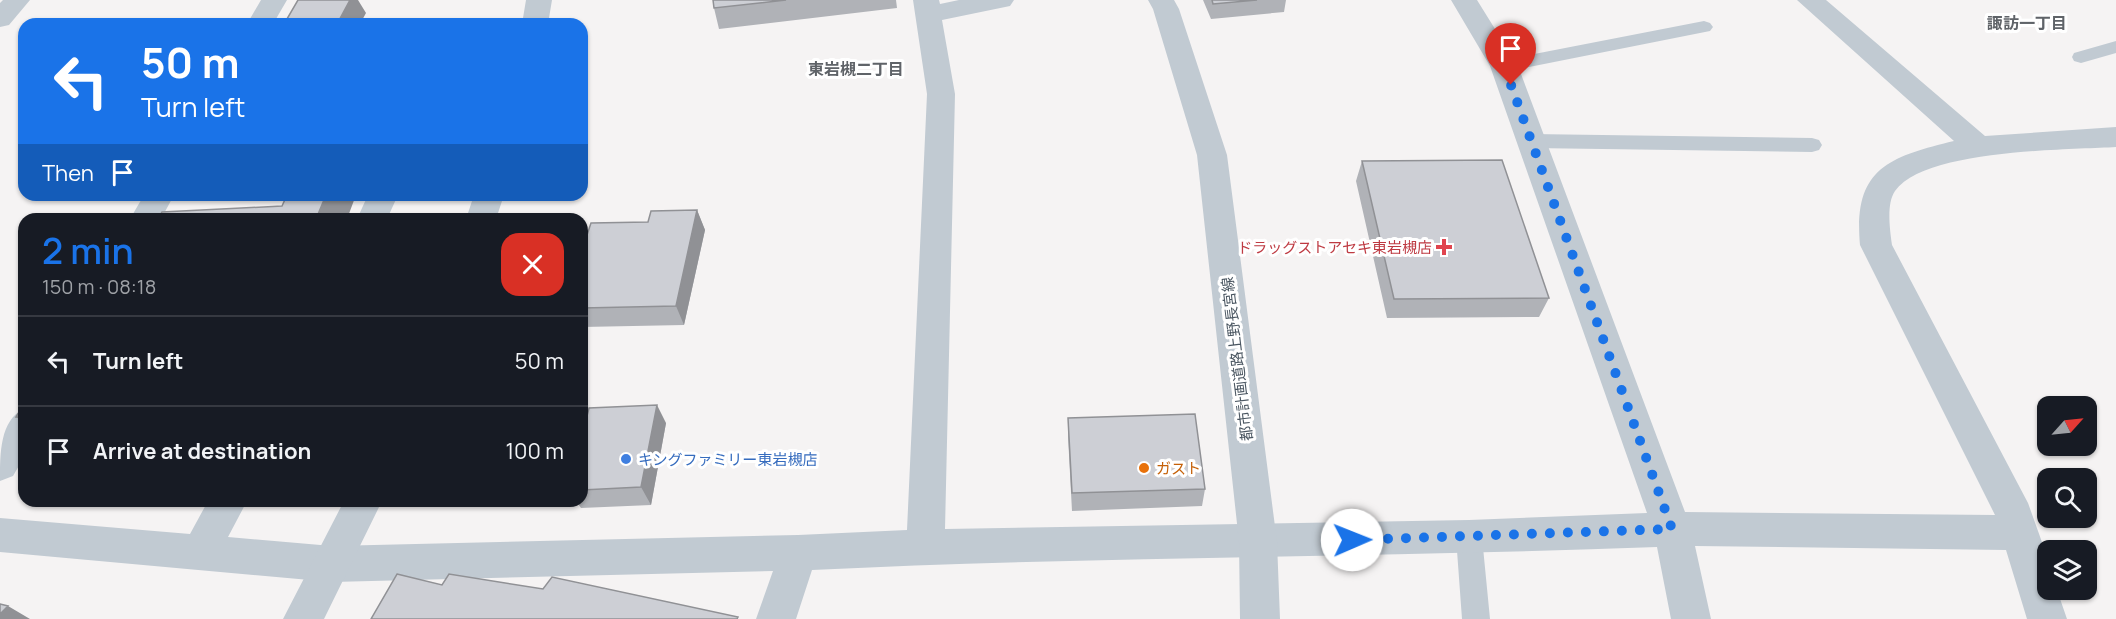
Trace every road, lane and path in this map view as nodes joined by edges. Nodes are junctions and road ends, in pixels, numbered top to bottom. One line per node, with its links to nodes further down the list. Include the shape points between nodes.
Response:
1 (17, 0): 11 (street)
2 (274, 0): 9 (street)
3 (539, 0): 10 (street)
4 (1001, 0): 8 (street)
5 (1161, 0): 28 (street, 都市計画道路上野長宮線, via 1212,155)
6 (1464, 0): 15 (street)
7 (1810, 0): 19 (street)
8 (928, 7): 29 (street, via 941,94)
9 (264, 18)
10 (536, 18)
11 (0, 19)
12 (1704, 27): 15 (lane)
13 (2116, 47): 14 (lane)
14 (2081, 57)
15 (1504, 66): 17 (street)
16 (2116, 137): 19 (street)
17 (1531, 141): 18 (lane); 24 (street)
18 (1812, 145)
19 (1979, 147): 25 (street, via 1909,165 1883,183 1873,217 1876,244 2009,503)
20 (18, 434): 21 (street)
21 (0, 465)
22 (225, 507): 30 (street)
23 (360, 507): 32 (street)
24 (1672, 529): 25 (street); 27 (street); 37 (street)
25 (2020, 533): 38 (street)
26 (0, 535): 30 (street)
27 (1469, 537): 28 (street); 36 (lane)
28 (1258, 542): 29 (street); 35 (street, 都市計画道路上野長宮線)
29 (925, 547): 31 (street)
30 (200, 553): 32 (street)
31 (798, 553): 32 (street); 34 (street)
32 (332, 564): 33 (street)
33 (303, 619)
34 (776, 619)
35 (1260, 619)
36 (1476, 619)
37 (1691, 619)
38 (2047, 619)

